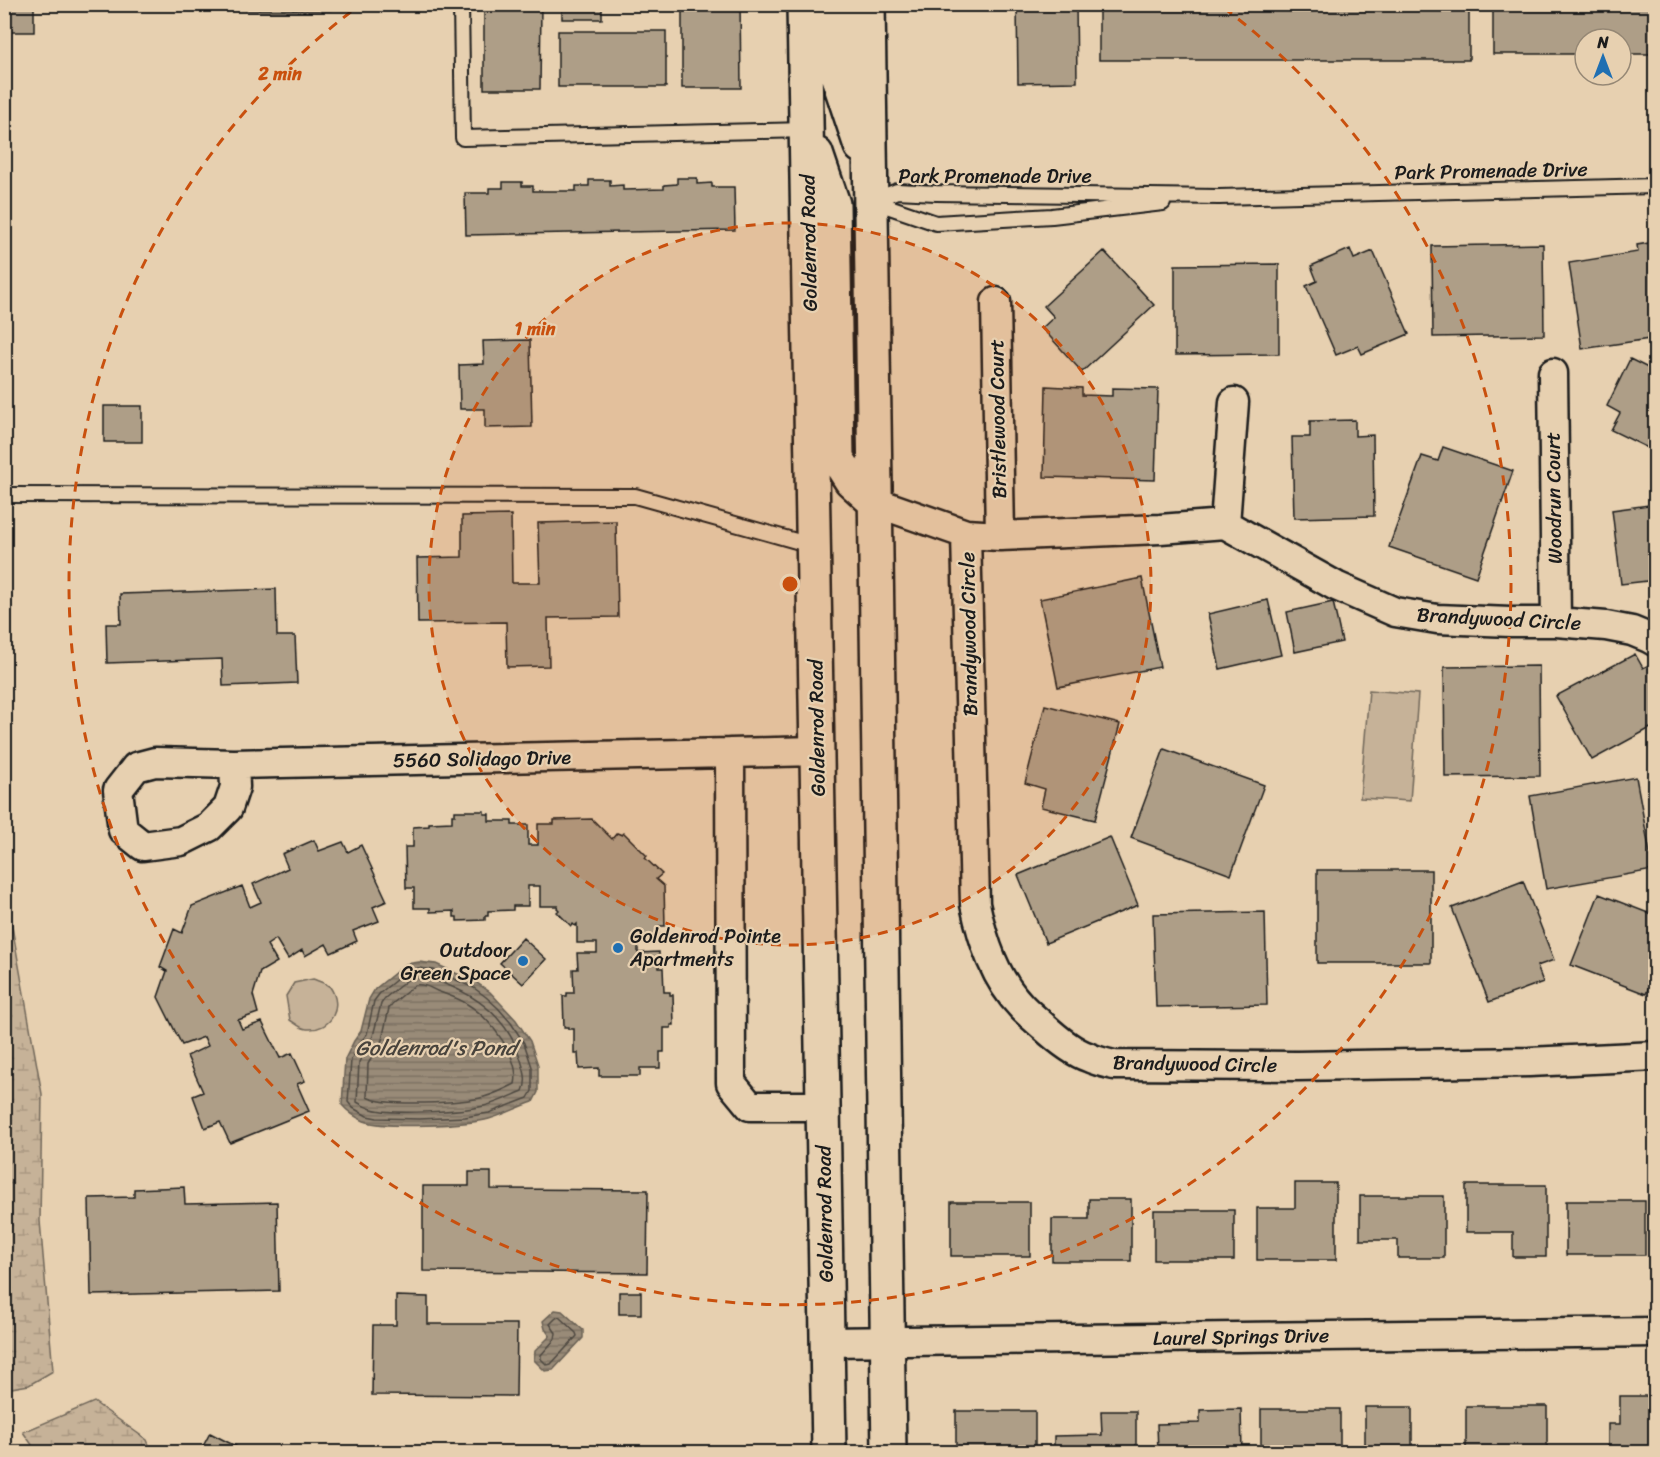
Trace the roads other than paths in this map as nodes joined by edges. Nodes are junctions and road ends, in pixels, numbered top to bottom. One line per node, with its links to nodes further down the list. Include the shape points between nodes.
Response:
1 (461, 4): 5 (lane, via 463,138)
2 (804, 4): 5 (main road, Goldenrod Road)
3 (836, 4): 7 (main road, via 837,74)
4 (868, 4): 7 (main road)
5 (807, 130): 13 (main road, via 833,204 837,458 850,480); 17 (main road, Goldenrod Road)
6 (1656, 186): 8 (lane, Park Promenade Drive)
7 (871, 188): 8 (lane, Park Promenade Drive, via 936,193); 8 (lane, Park Promenade Drive, via 936,223 1052,216); 13 (main road)
8 (1219, 197)
9 (996, 302): 16 (street, Bristlewood Court)
10 (1553, 373): 18 (street, Woodrun Court)
11 (1234, 402): 14 (street)
12 (4, 495): 17 (lane, via 635,496)
13 (875, 502): 15 (street, Brandywood Circle); 26 (main road)
14 (1225, 524): 16 (street, Brandywood Circle); 18 (street, Brandywood Circle, via 1336,586 1395,612 1437,619)
15 (966, 534): 16 (street, Brandywood Circle); 23 (street, Brandywood Circle, via 975,904 989,954 1004,984 1022,1008 1054,1036 1086,1057 1114,1065 1506,1063)
16 (1000, 536)
17 (814, 546): 20 (main road, Goldenrod Road)
18 (1556, 622): 19 (street, Brandywood Circle, via 1632,631)
19 (1656, 642)
20 (817, 751): 21 (street, 5560 Solidago Drive); 24 (main road, Goldenrod Road)
21 (730, 753): 22 (street, 5560 Solidago Drive); 24 (street, via 731,1083 750,1106)
22 (234, 764)
23 (1656, 1056)
24 (823, 1106): 27 (main road, Goldenrod Road)
25 (1656, 1332): 26 (street, Laurel Springs Drive)
26 (887, 1341): 27 (street, Laurel Springs Drive); 29 (main road)
27 (827, 1342): 28 (main road, Goldenrod Road)
28 (829, 1451)
29 (889, 1452)

